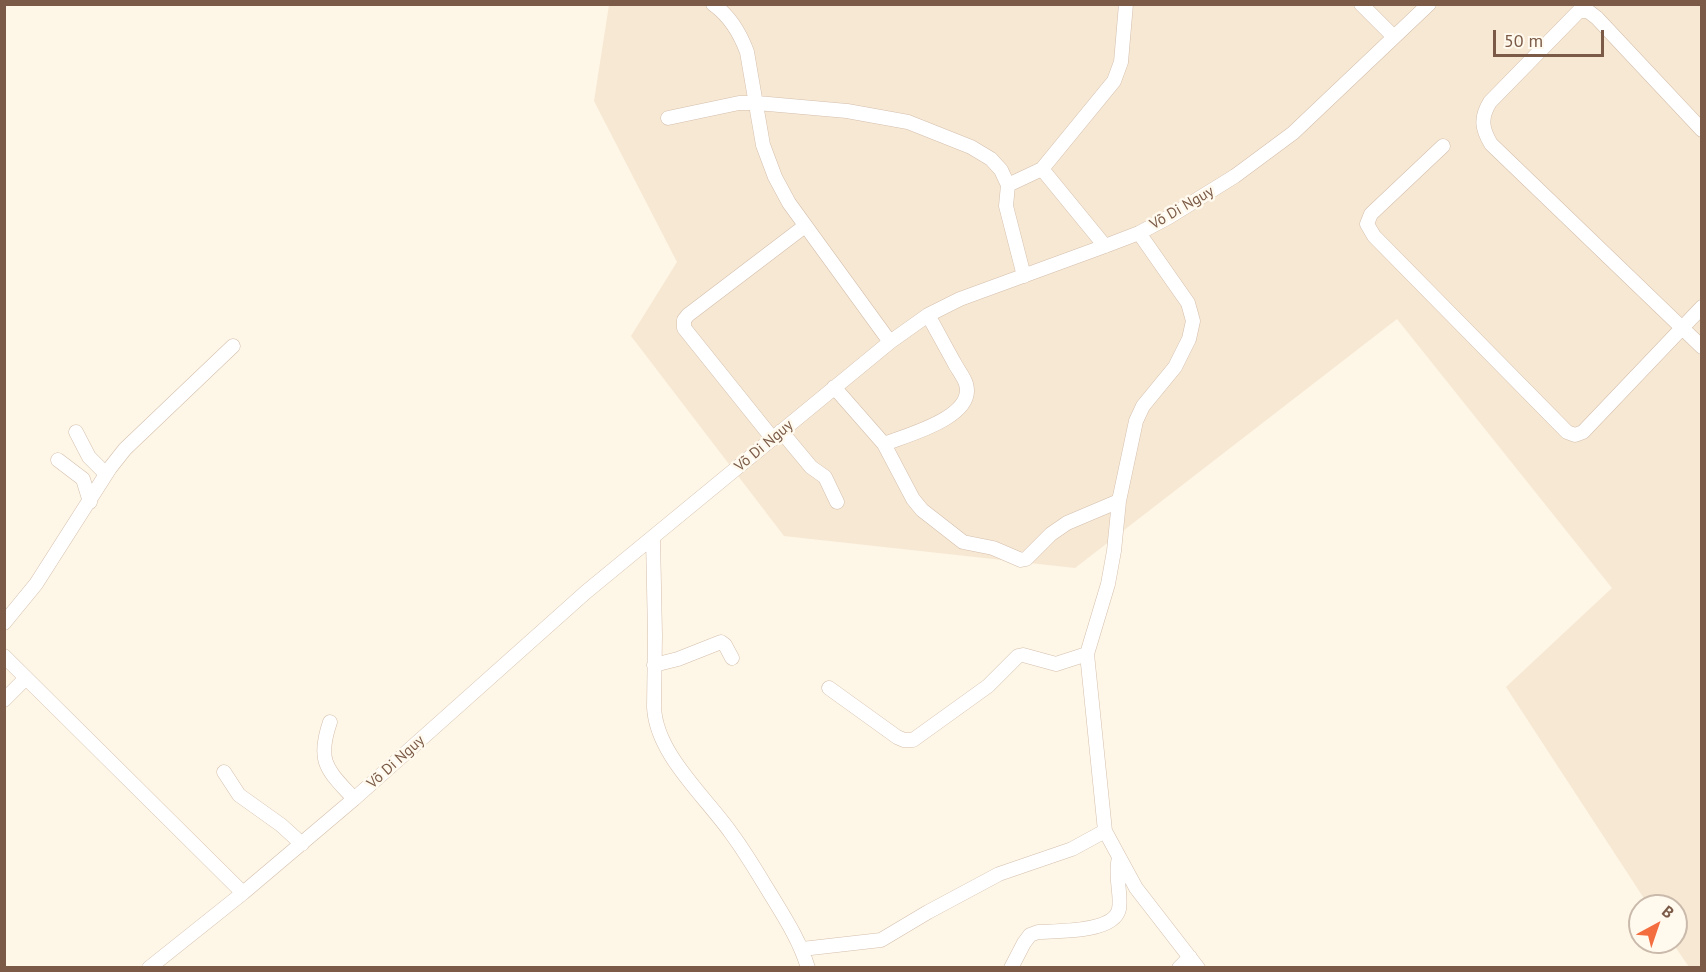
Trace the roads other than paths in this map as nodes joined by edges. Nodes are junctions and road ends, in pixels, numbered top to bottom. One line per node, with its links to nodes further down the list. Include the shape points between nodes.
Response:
1 (713, 4): 6 (street, via 741,37)
2 (1126, 4): 10 (street, via 1121,62 1114,81)
3 (1361, 4): 5 (street)
4 (1429, 4): 5 (street, Võ Di Nguy)
5 (1394, 37): 13 (street, Võ Di Nguy, via 1286,139 1235,176)
6 (757, 103): 7 (street); 11 (street, via 847,111 908,122 991,159); 12 (street, via 766,156 784,195)
7 (668, 118)
8 (1701, 130): 18 (street, via 1588,11 1579,11 1490,102 1483,116 1483,128 1491,144)
9 (1443, 146): 18 (street, via 1371,214 1367,224 1374,236 1567,432 1583,432)
10 (1042, 169): 11 (street); 14 (street)
11 (1008, 185): 15 (street, via 1006,206)
12 (805, 226): 19 (street); 24 (street, via 684,320 684,328)
13 (1139, 233): 14 (street, Võ Di Nguy); 28 (street, via 1188,303 1193,321 1175,368 1139,413)
14 (1105, 246): 15 (street, Võ Di Nguy)
15 (1024, 276): 17 (street, Võ Di Nguy)
16 (1701, 307): 18 (street)
17 (928, 315): 19 (street, Võ Di Nguy); 25 (street, via 967,384 964,403 948,417)
18 (1681, 327): 21 (street)
19 (890, 342): 22 (street, Võ Di Nguy)
20 (233, 346): 27 (street, via 125,450)
21 (1701, 347)
22 (834, 387): 24 (street, Võ Di Nguy); 25 (street)
23 (76, 432): 27 (street, via 90,457)
24 (777, 435): 30 (street, via 826,479); 31 (street, Võ Di Nguy)
25 (884, 444): 28 (street, via 913,499 931,518 963,542 993,548 1021,560 1030,557 1067,523)
26 (58, 460): 29 (street, via 83,479)
27 (106, 474): 29 (street)
28 (1119, 501): 33 (street, via 1108,584)
29 (90, 502): 32 (street, via 36,584)
30 (837, 502)
31 (653, 538): 36 (street); 42 (street, Võ Di Nguy, via 586,592)
32 (4, 623)
33 (1087, 654): 38 (street, via 1056,664 1018,656 988,686 913,740 897,737); 43 (street)
34 (4, 656): 37 (street)
35 (732, 658): 36 (street, via 721,642)
36 (654, 665): 47 (street, via 654,717 659,735 744,852)
37 (26, 678): 39 (street); 46 (street)
38 (829, 688)
39 (4, 700)
40 (330, 722): 42 (street, via 323,747 325,761)
41 (224, 772): 44 (street, via 239,795)
42 (354, 799): 44 (street, Võ Di Nguy)
43 (1105, 831): 45 (street); 47 (street, via 1072,849 999,874 881,940)
44 (302, 843): 46 (street, Võ Di Nguy)
45 (1119, 858): 48 (street, via 1136,888); 51 (street, via 1119,909 1114,917 1089,928 1030,935)
46 (243, 893): 49 (street, Võ Di Nguy)
47 (802, 949): 50 (street)
48 (1195, 962): 52 (street)
49 (149, 968)
50 (808, 968)
51 (1011, 968)
52 (1179, 968)

